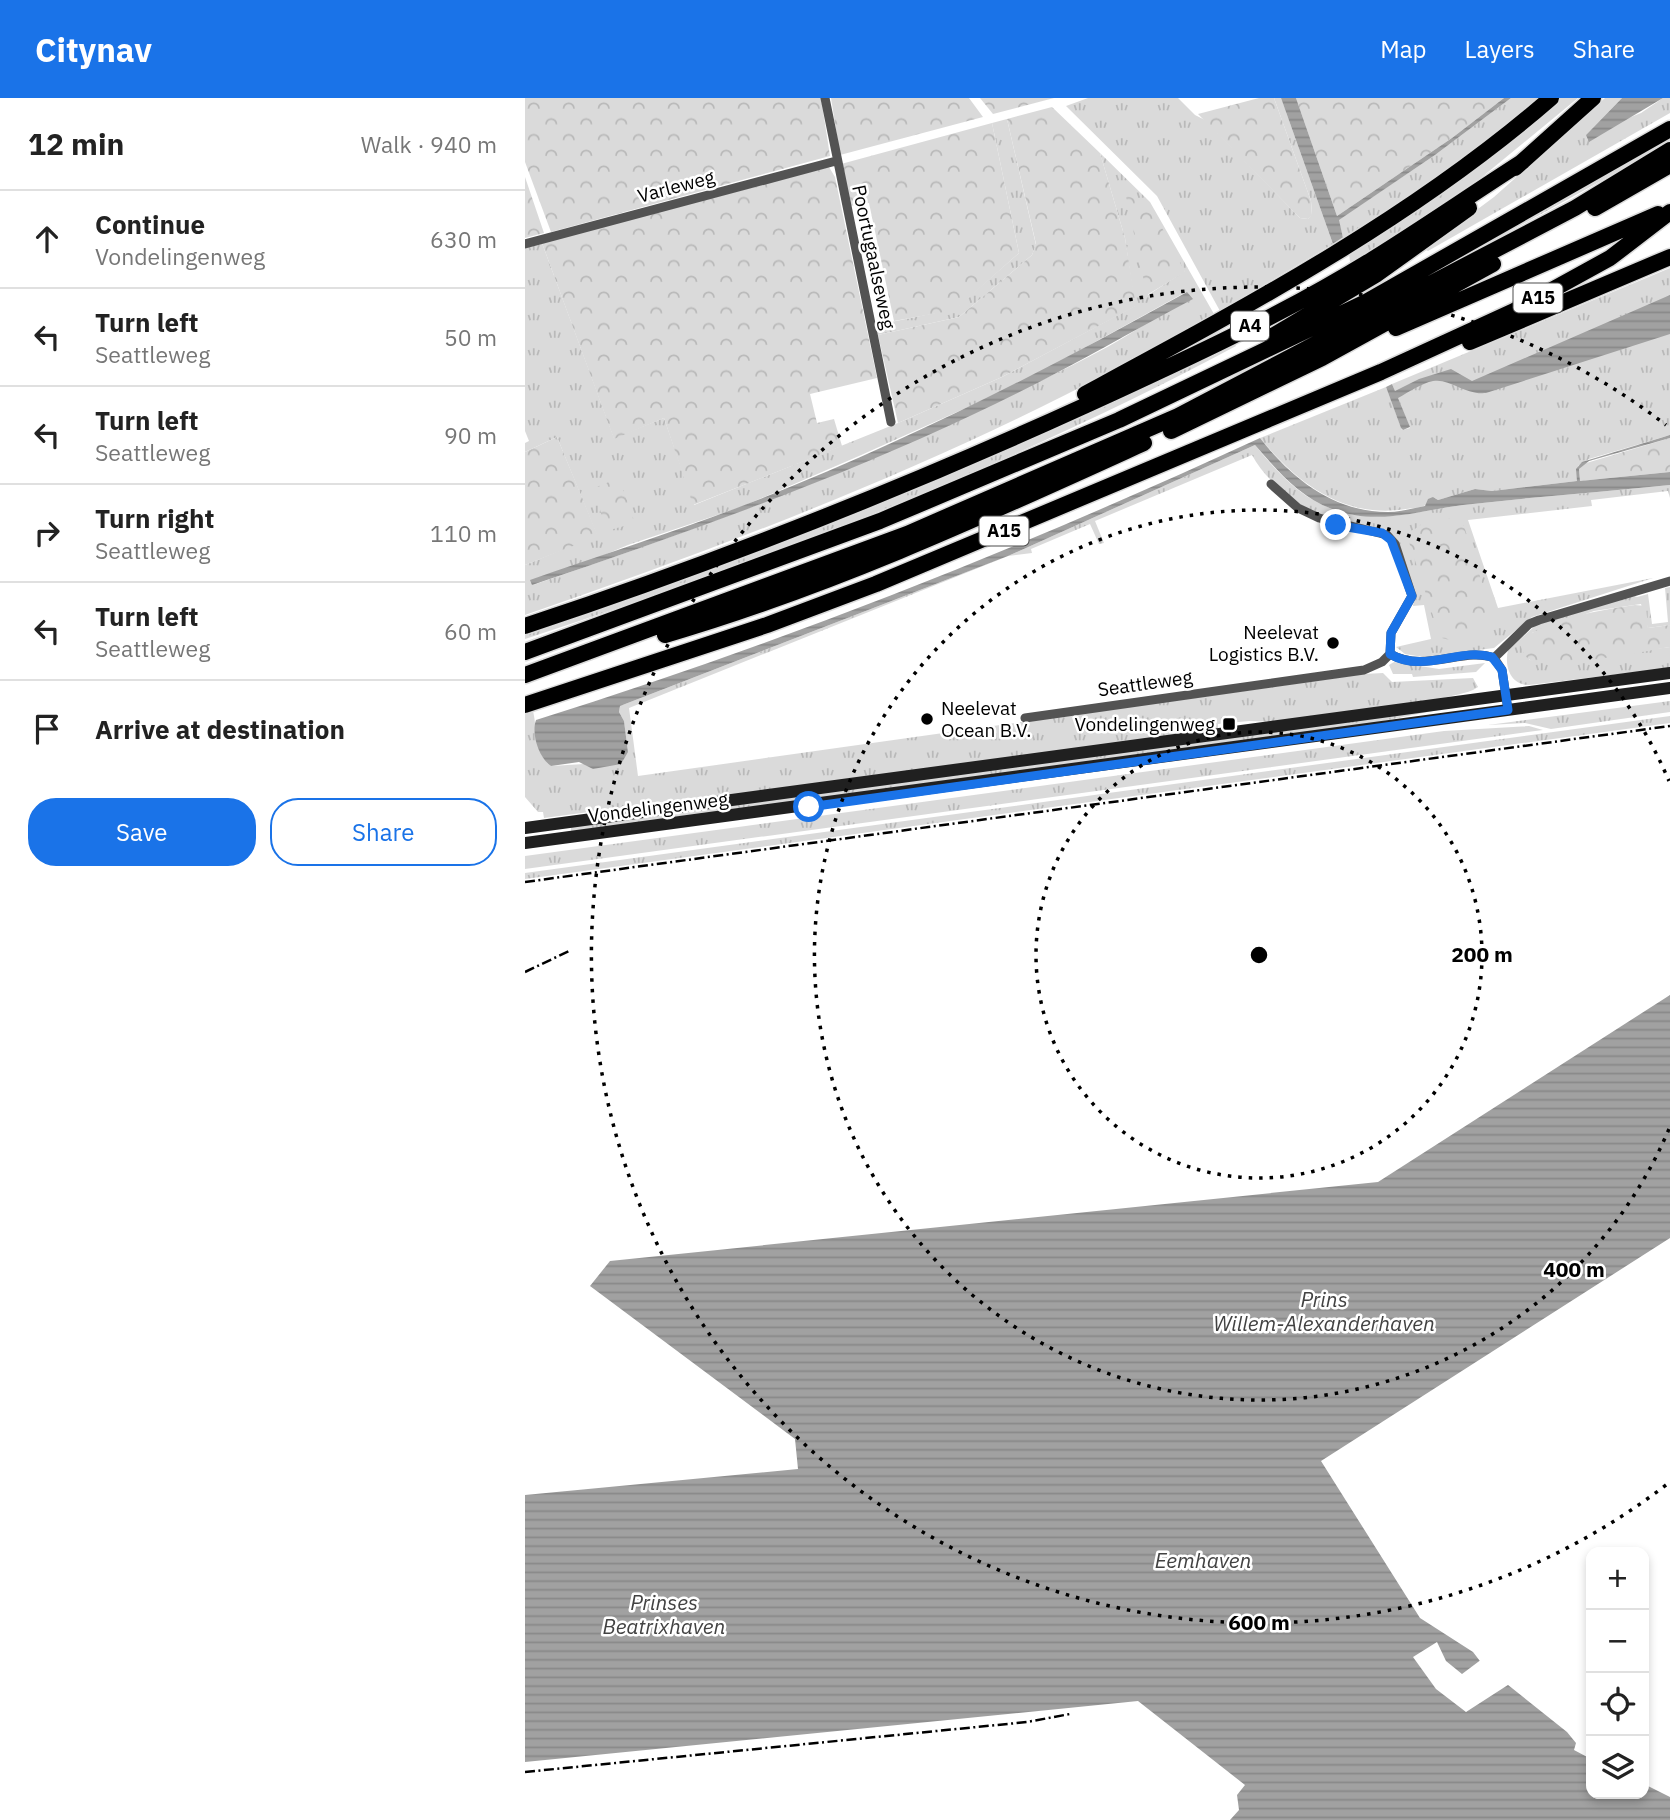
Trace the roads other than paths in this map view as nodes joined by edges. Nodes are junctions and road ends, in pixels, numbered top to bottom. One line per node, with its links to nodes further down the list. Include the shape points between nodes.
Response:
1 (825, 98): 6 (street, Poortugaalseweg)
2 (1551, 98): 16 (highway, via 1389,219 1155,356)
3 (1593, 98): 7 (highway, A4)
4 (1670, 129): 14 (highway, via 1377,296)
5 (1670, 150): 24 (highway, A15, via 1575,208 1178,416 907,534)
6 (836, 161): 10 (street, Varleweg); 15 (street, Poortugaalseweg)
7 (1522, 162): 14 (highway, A4, via 1484,197 1377,274); 16 (highway, A4, via 1373,260 1278,312)
8 (1670, 164): 12 (highway, A15)
9 (1670, 211): 12 (highway, A15); 13 (highway, A15, via 1610,258 1514,311)
10 (525, 244)
11 (1670, 257): 13 (highway, A15, via 1447,351)
12 (1322, 358): 24 (highway, A15, via 1043,489 835,576 719,619)
13 (1387, 369): 27 (highway, A15, via 876,584)
14 (1119, 420): 20 (highway, via 880,522)
15 (891, 422)
16 (963, 461): 19 (highway, via 669,578)
17 (1271, 484): 21 (street, via 1308,513 1336,525 1382,533 1395,544 1412,596 1391,633)
18 (1670, 581): 22 (street, via 1529,624)
19 (525, 626)
20 (525, 652)
21 (1390, 654): 22 (street, via 1426,662 1482,655); 29 (street, Seattleweg, via 1364,670)
22 (1494, 658): 26 (street, via 1502,670)
23 (1670, 673): 26 (main road, Vondelingenweg)
24 (525, 675)
25 (1670, 688): 28 (main road, Vondelingenweg)
26 (1506, 696): 28 (street); 30 (main road, Vondelingenweg)
27 (525, 705)
28 (1508, 710): 31 (main road, Vondelingenweg)
29 (1025, 718)
30 (525, 828)
31 (525, 843)

